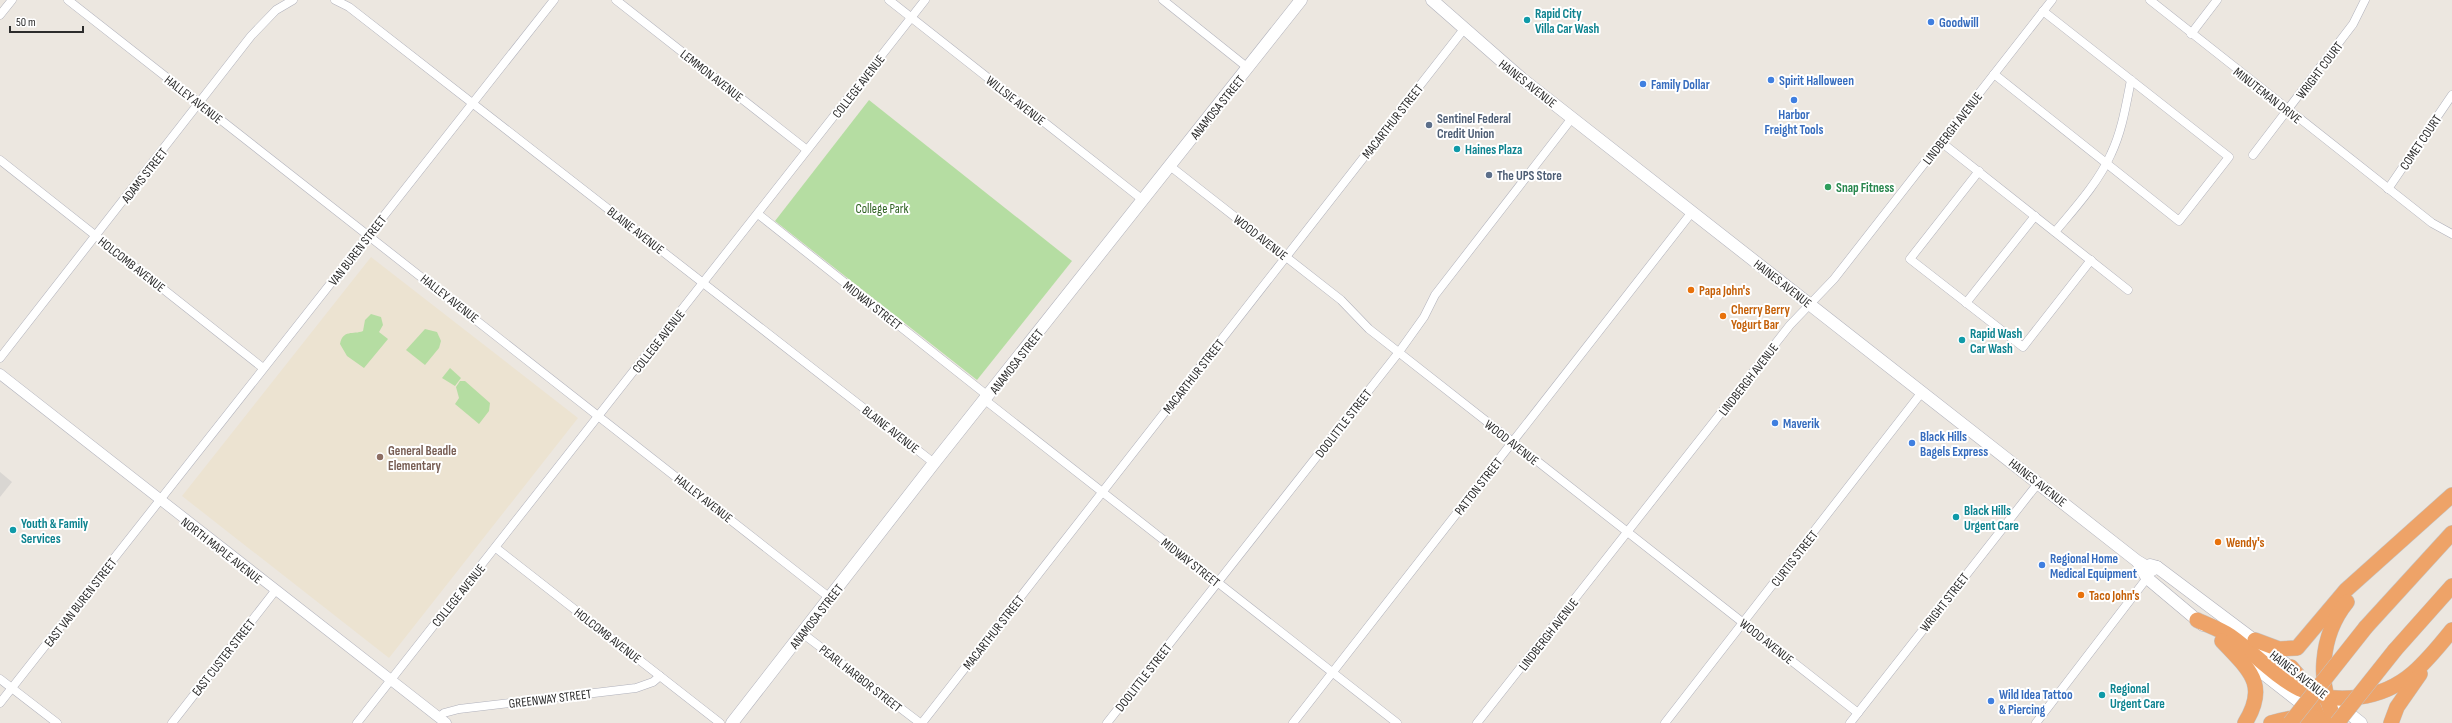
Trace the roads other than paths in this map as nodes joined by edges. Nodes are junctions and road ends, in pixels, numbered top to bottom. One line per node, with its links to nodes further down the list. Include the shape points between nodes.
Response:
1 (12, 0): 17 (street)
2 (68, 0): 26 (street, HALLEY AVENUE)
3 (293, 0): 26 (street, ADAMS STREET, via 281,6 265,20)
4 (335, 0): 25 (street, BLAINE AVENUE, via 349,7)
5 (554, 0): 25 (street, VAN BUREN STREET)
6 (616, 0): 30 (street, LEMMON AVENUE)
7 (889, 0): 18 (street, WILLSIE AVENUE)
8 (925, 0): 18 (street, COLLEGE AVENUE)
9 (1163, 0): 21 (street)
10 (1301, 0): 21 (main road, ANAMOSA STREET)
11 (1432, 0): 19 (main road, HAINES AVENUE)
12 (2052, 0): 16 (street, LINDBERGH AVENUE)
13 (2150, 0): 20 (street, MINUTEMAN DRIVE)
14 (2217, 0): 20 (street)
15 (2365, 0): 27 (street, WRIGHT COURT, via 2353,24)
16 (2043, 11): 22 (street, LINDBERGH AVENUE); 23 (street)
17 (0, 15)
18 (911, 18): 30 (street, COLLEGE AVENUE); 37 (street, WILLSIE AVENUE)
19 (1464, 29): 28 (main road, HAINES AVENUE); 45 (street, MACARTHUR STREET)
20 (2191, 34): 27 (street, MINUTEMAN DRIVE)
21 (1248, 68): 34 (main road, ANAMOSA STREET)
22 (1994, 74): 29 (street, LINDBERGH AVENUE); 33 (street)
23 (2131, 80): 33 (street, via 2120,132); 33 (street, via 2229,157 2179,221)
24 (2452, 95): 36 (street, COMET COURT)
25 (473, 102): 43 (street, VAN BUREN STREET); 47 (street, BLAINE AVENUE)
26 (200, 103): 43 (street, HALLEY AVENUE); 44 (street, ADAMS STREET)
27 (2288, 111): 31 (street, WRIGHT COURT); 36 (street, MINUTEMAN DRIVE)
28 (1572, 118): 38 (main road, HAINES AVENUE); 51 (street, DOOLITTLE STREET, via 1435,295 1424,317)
29 (1941, 142): 35 (street); 50 (street, LINDBERGH AVENUE, via 1834,279)
30 (807, 150): 39 (street, COLLEGE AVENUE)
31 (2253, 155)
32 (0, 160): 44 (street, HOLCOMB AVENUE)
33 (2106, 163): 41 (street)
34 (1170, 166): 37 (main road, ANAMOSA STREET); 45 (street, WOOD AVENUE)
35 (1979, 171): 40 (street); 49 (street, via 1910,259)
36 (2388, 189): 42 (street, MINUTEMAN DRIVE, via 2432,223)
37 (1143, 200): 56 (main road, ANAMOSA STREET)
38 (1692, 212): 50 (main road, HAINES AVENUE); 58 (street, PATTON STREET)
39 (758, 214): 47 (street, COLLEGE AVENUE); 56 (street, MIDWAY STREET)
40 (2035, 216): 41 (street); 49 (street)
41 (2055, 232): 46 (street)
42 (2452, 234)
43 (369, 235): 53 (street, VAN BUREN STREET); 57 (street, HALLEY AVENUE)
44 (97, 236): 52 (street, ADAMS STREET); 53 (street, HOLCOMB AVENUE)
45 (1286, 257): 51 (street, WOOD AVENUE); 61 (street, MACARTHUR STREET)
46 (2091, 260): 48 (street); 49 (street, via 2023,347)
47 (704, 283): 57 (street, COLLEGE AVENUE); 59 (street, BLAINE AVENUE)
48 (2128, 290)
49 (1966, 303)
50 (1810, 304): 55 (main road, HAINES AVENUE); 64 (street, LINDBERGH AVENUE, via 1790,325)
51 (1399, 352): 58 (street, WOOD AVENUE); 70 (street, DOOLITTLE STREET)
52 (0, 358)
53 (263, 368): 63 (street, VAN BUREN STREET)
54 (0, 374): 63 (street, NORTH MAPLE AVENUE)
55 (1922, 392): 60 (main road, HAINES AVENUE); 76 (street, CURTIS STREET)
56 (986, 398): 59 (main road, ANAMOSA STREET); 61 (street, MIDWAY STREET)
57 (600, 416): 66 (street, COLLEGE AVENUE); 73 (street, HALLEY AVENUE)
58 (1512, 442): 64 (street, WOOD AVENUE); 82 (street, PATTON STREET)
59 (934, 463): 73 (main road, ANAMOSA STREET)
60 (2038, 482): 68 (main road, HAINES AVENUE); 90 (street, WRIGHT STREET)
61 (1102, 493): 70 (street, MIDWAY STREET); 98 (street, MACARTHUR STREET)
62 (2452, 495): 67 (highway)
63 (160, 501): 72 (street, NORTH MAPLE AVENUE); 86 (street, EAST VAN BUREN STREET)
64 (1628, 533): 76 (street, WOOD AVENUE); 102 (street, LINDBERGH AVENUE)
65 (2452, 533): 108 (highway, bridge, via 2366,627)
66 (496, 548): 83 (street, HOLCOMB AVENUE); 85 (street, COLLEGE AVENUE)
67 (2386, 555): 79 (highway, via 2346,590 2296,648 2279,649); 88 (highway, via 2345,604 2334,623 2325,653)
68 (2137, 561): 69 (main road, HAINES AVENUE); 74 (main road, HAINES AVENUE, via 2148,569 2157,567)
69 (2147, 578): 74 (main road, via 2154,576 2161,579 2201,609); 75 (main road, HAINES AVENUE); 105 (street)
70 (1217, 582): 82 (street, MIDWAY STREET); 99 (street, DOOLITTLE STREET)
71 (2452, 586): 92 (highway, bridge)
72 (275, 591): 85 (street, NORTH MAPLE AVENUE); 94 (street, EAST CUSTER STREET)
73 (830, 598): 78 (main road, ANAMOSA STREET)
74 (2224, 617): 79 (main road, HAINES AVENUE)
75 (2196, 620): 80 (main road, HAINES AVENUE); 87 (highway, via 2228,635 2283,677)
76 (1743, 623): 90 (street, WOOD AVENUE); 103 (street, CURTIS STREET)
77 (2452, 631): 88 (highway, via 2425,662 2391,688 2341,699); 110 (highway, via 2403,697)
78 (802, 633): 97 (main road, ANAMOSA STREET); 98 (street, PEARL HARBOR STREET)
79 (2255, 640): 81 (main road, HAINES AVENUE)
80 (2222, 642): 92 (main road, HAINES AVENUE); 106 (highway, via 2248,670 2256,685 2256,702)
81 (2291, 667): 87 (highway); 88 (main road, HAINES AVENUE)
82 (1333, 672): 100 (street, PATTON STREET); 101 (street, MIDWAY STREET)
83 (660, 676): 91 (street, GREENWAY STREET, via 653,682 636,688 451,710); 96 (street, HOLCOMB AVENUE)
84 (0, 679): 86 (street)
85 (390, 680): 91 (street, NORTH MAPLE AVENUE); 95 (street, COLLEGE AVENUE)
86 (12, 688): 89 (street, EAST VAN BUREN STREET); 93 (street)
87 (2308, 692): 88 (highway); 92 (highway)
88 (2327, 696): 92 (highway); 109 (main road, HAINES AVENUE)
89 (0, 703)
90 (1858, 713): 104 (street, WRIGHT STREET)
91 (442, 720)
92 (2328, 721): 107 (highway, via 2292,717)
93 (57, 723)
94 (172, 723)
95 (357, 723)
96 (720, 723)
97 (732, 723)
98 (921, 723)
99 (1107, 723)
100 (1293, 723)
101 (1397, 723)
102 (1477, 723)
103 (1665, 723)
104 (1850, 723)
105 (2036, 723)
106 (2245, 723)
107 (2271, 723)
108 (2290, 723)
109 (2362, 723)
110 (2391, 723)

